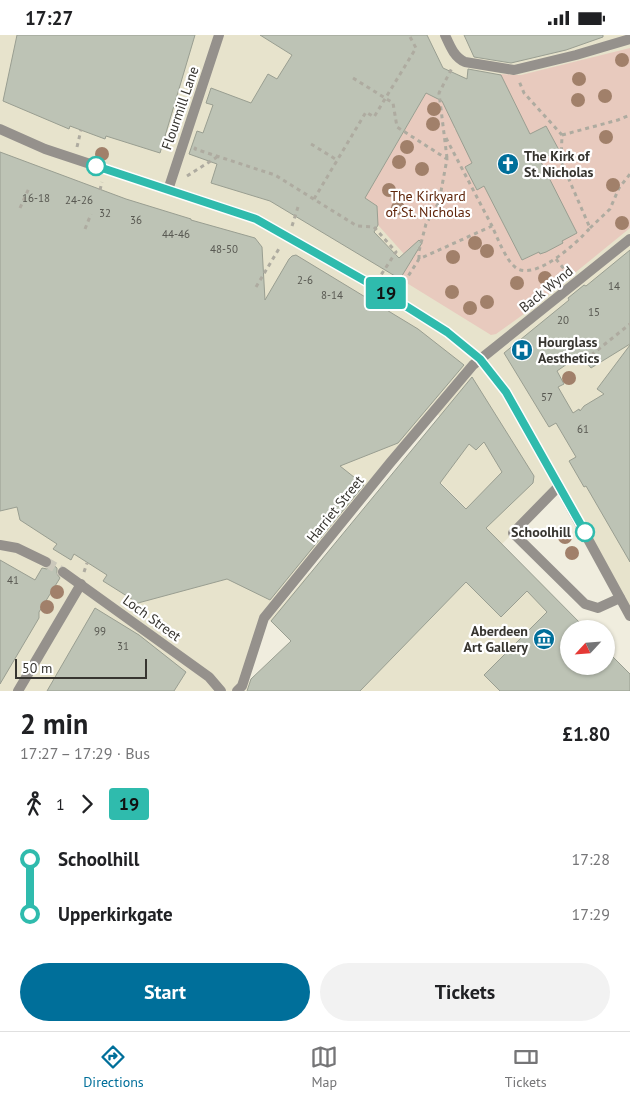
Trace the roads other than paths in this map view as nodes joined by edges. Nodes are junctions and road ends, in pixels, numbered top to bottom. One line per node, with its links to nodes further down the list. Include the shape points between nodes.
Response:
1 (219, 35): 5 (street, Flourmill Lane)
2 (445, 35): 3 (street, via 459,60 514,70)
3 (630, 39)
4 (0, 129): 5 (street, via 45,149)
5 (168, 189): 7 (street, via 248,215 287,236 436,324)
6 (630, 239): 7 (street, Back Wynd)
7 (480, 359): 8 (street, via 506,392); 17 (street, Harriet Street, via 390,463 264,618 242,686)
8 (560, 486): 13 (street); 13 (street, via 513,533 585,603 598,608)
9 (0, 545): 10 (street, via 17,548)
10 (46, 562)
11 (63, 572): 12 (street, Loch Street)
12 (81, 584): 15 (street); 16 (street, Loch Street, via 209,677)
13 (620, 598): 14 (street)
14 (630, 614)
15 (18, 691)
16 (221, 691)
17 (237, 691)

